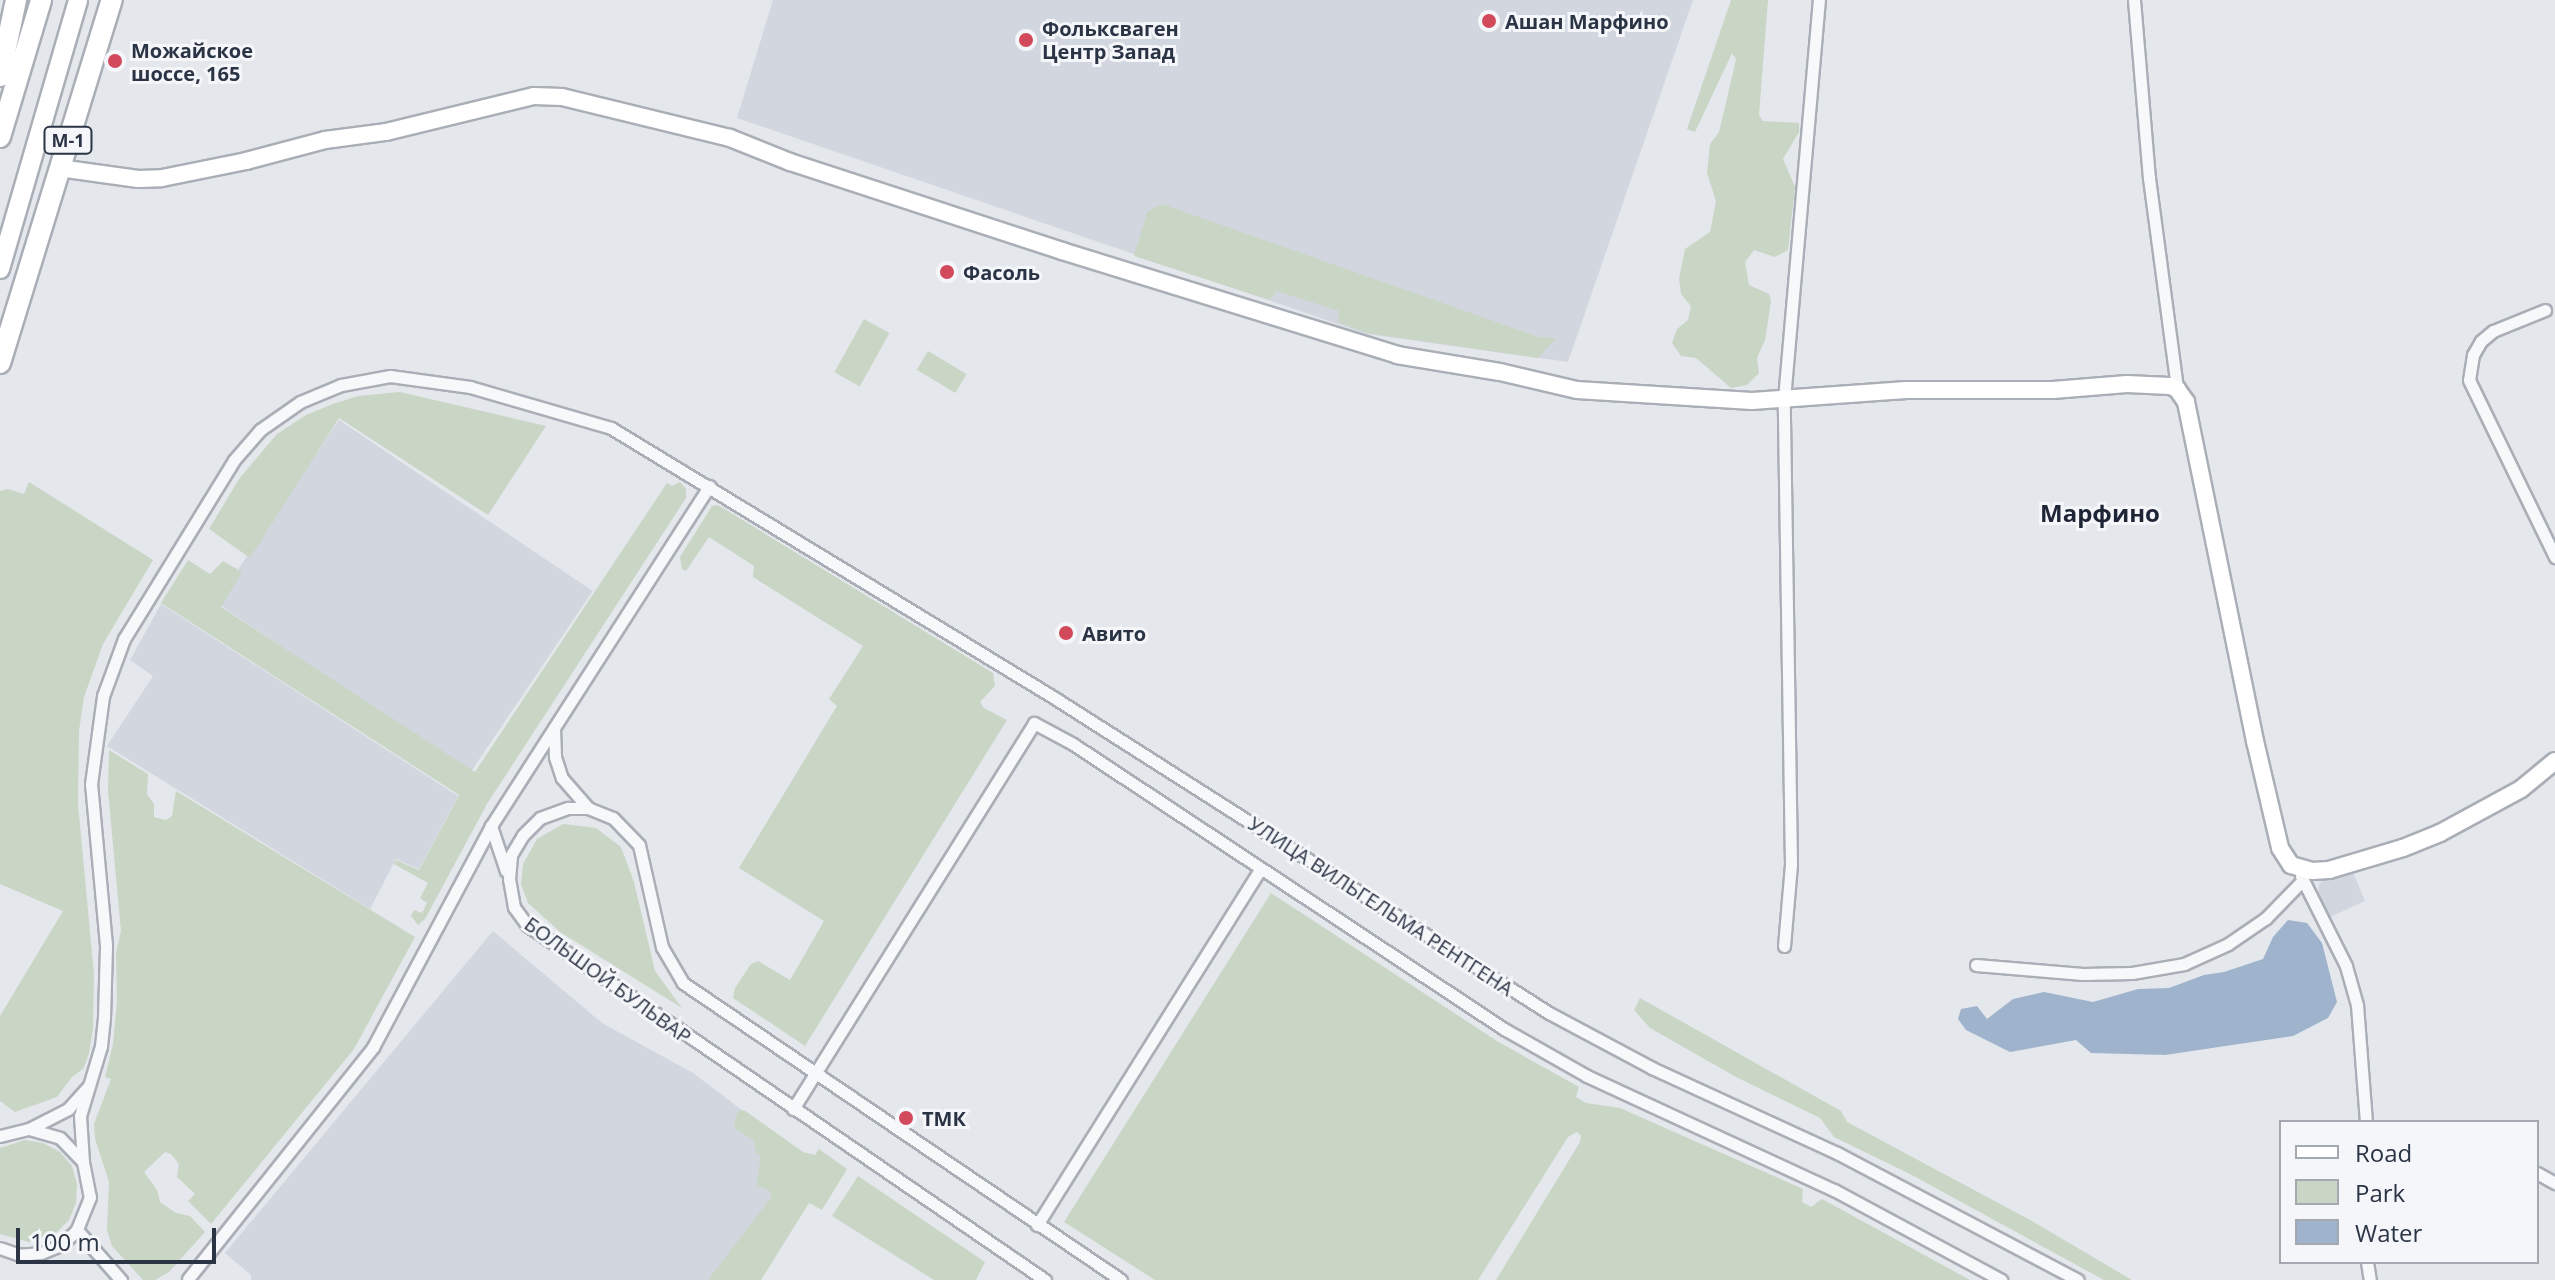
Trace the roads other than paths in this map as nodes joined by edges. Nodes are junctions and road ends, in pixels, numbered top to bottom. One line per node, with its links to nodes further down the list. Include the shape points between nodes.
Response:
1 (16, 0): 7 (highway)
2 (41, 0): 8 (highway)
3 (78, 0): 10 (main road, М-1)
4 (112, 0): 9 (highway, М-1)
5 (1819, 0): 14 (street)
6 (2134, 0): 13 (street, via 2149,178)
7 (0, 76)
8 (0, 137)
9 (59, 168): 12 (highway, М-1); 14 (street, via 162,178 534,96 562,97 730,138 1047,247 1397,355 1577,390)
10 (0, 269)
11 (2545, 310): 16 (street, via 2481,341 2469,380)
12 (0, 363)
13 (2177, 389): 14 (street, via 2127,384); 22 (street, via 2186,402 2277,836 2285,859)
14 (1784, 399): 24 (street, via 1791,864)
15 (709, 486): 17 (street); 27 (street, УЛИЦА ВИЛЬГЕЛЬМА РЕНТГЕНА, via 611,428 470,387 390,376 341,385 300,402 260,430 234,460 124,639 103,696 91,784 106,945 104,1018); 41 (street, УЛИЦА ВИЛЬГЕЛЬМА РЕНТГЕНА, via 1053,697 1549,1013 1652,1068 1850,1160)
16 (2555, 557)
17 (554, 727): 19 (street, БОЛЬШОЙ БУЛЬВАР, via 562,778); 20 (street)
18 (2555, 761): 22 (street, via 2521,789 2440,833)
19 (588, 808): 23 (street, via 557,810 533,824 511,855); 26 (street, БОЛЬШОЙ БУЛЬВАР, via 613,818 639,845 662,947 683,983)
20 (491, 826): 23 (street, БОЛЬШОЙ БУЛЬВАР); 36 (street, via 373,1047)
21 (1261, 868): 26 (street, УЛИЦА ВИЛЬГЕЛЬМА РЕНТГЕНА, via 1034,723); 33 (street); 40 (street, УЛИЦА ВИЛЬГЕЛЬМА РЕНТГЕНА, via 1573,1069 1823,1184)
22 (2301, 875): 25 (street, via 2266,918 2228,944 2184,964 2083,974); 29 (street, via 2346,966 2357,1005)
23 (509, 879): 28 (street, БОЛЬШОЙ БУЛЬВАР, via 514,907 527,925)
24 (1784, 946)
25 (1976, 965)
26 (815, 1075): 28 (street); 33 (street, БОЛЬШОЙ БУЛЬВАР)
27 (91, 1084): 30 (street, via 68,1109); 32 (street, УЛИЦА ВИЛЬГЕЛЬМА РЕНТГЕНА, via 80,1116)
28 (793, 1109): 38 (street, БОЛЬШОЙ БУЛЬВАР)
29 (2365, 1120)
30 (29, 1129): 31 (street); 32 (street, via 60,1138)
31 (0, 1136)
32 (83, 1162): 34 (street, УЛИЦА ВИЛЬГЕЛЬМА РЕНТГЕНА, via 90,1197)
33 (1037, 1225): 39 (street, БОЛЬШОЙ БУЛЬВАР)
34 (77, 1230): 35 (street, via 61,1245 41,1253); 37 (street)
35 (1, 1250)
36 (188, 1279)
37 (121, 1280)
38 (1045, 1280)
39 (1121, 1280)
40 (2001, 1280)
41 (2078, 1280)

